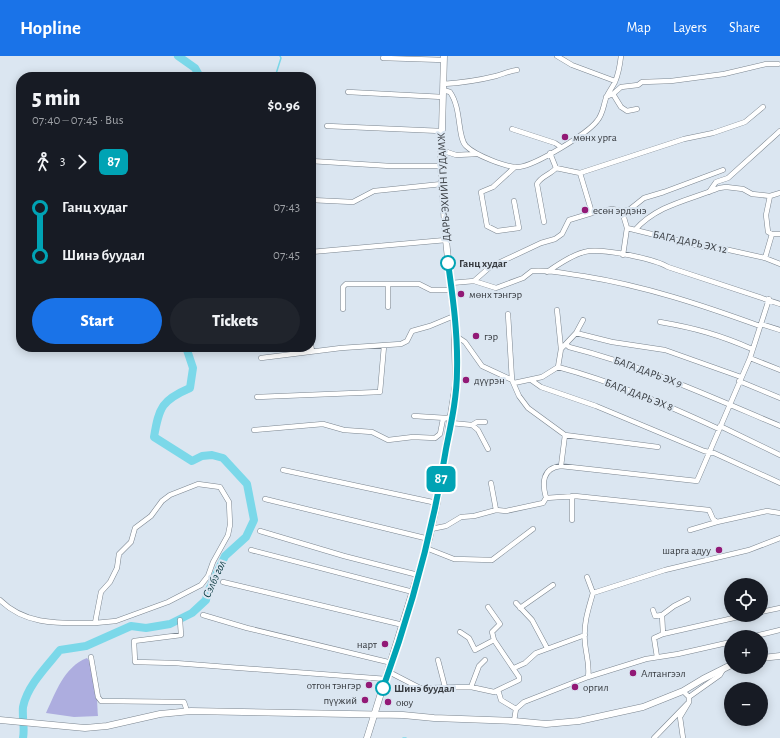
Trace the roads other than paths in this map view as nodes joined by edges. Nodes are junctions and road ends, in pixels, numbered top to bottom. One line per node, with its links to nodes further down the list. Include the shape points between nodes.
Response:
1 (557, 56): 9 (street, via 572,65)
2 (618, 56): 7 (street)
3 (621, 56): 7 (street)
4 (383, 58): 5 (street)
5 (444, 58): 10 (main road, ДАРЬ-ЭХИЙН ГУДАМЖ)
6 (778, 64): 12 (street, via 766,64 724,74 642,82 638,86 621,87)
7 (620, 65): 9 (street)
8 (517, 70): 10 (street, via 498,76 467,80)
9 (615, 81): 13 (street)
10 (443, 90): 11 (street); 18 (main road, ДАРЬ-ЭХИЙН ГУДАМЖ); 22 (street, via 450,92 456,101 463,141)
11 (348, 92)
12 (613, 94): 13 (street); 15 (street, via 627,111)
13 (606, 97): 20 (street, via 602,114 596,122 568,144)
14 (763, 107): 29 (street, via 745,122)
15 (637, 109)
16 (327, 126): 18 (street)
17 (512, 129): 20 (street)
18 (441, 131): 21 (main road, ДАРЬ-ЭХИЙН ГУДАМЖ)
19 (780, 131): 31 (street, via 728,178 716,182)
20 (561, 146): 23 (street)
21 (441, 150): 22 (street, via 456,155); 25 (main road, ДАРЬ-ЭХИЙН ГУДАМЖ)
22 (477, 154): 26 (street)
23 (550, 154): 26 (street, via 524,166); 27 (street)
24 (316, 162): 25 (street)
25 (441, 166): 30 (main road, ДАРЬ-ЭХИЙН ГУДАМЖ)
26 (515, 167): 35 (street, via 493,187 481,192 487,226 497,231 519,228)
27 (556, 168): 29 (street); 38 (street, via 537,184)
28 (723, 170): 36 (street, via 644,198)
29 (580, 173): 37 (street)
30 (442, 184): 34 (street, via 374,191 353,202); 43 (main road, ДАРЬ-ЭХИЙН ГУДАМЖ)
31 (709, 192): 33 (street, via 726,187); 40 (street, via 659,210)
32 (780, 193): 33 (street)
33 (770, 196): 41 (street, via 766,215 768,232)
34 (316, 200)
35 (514, 201)
36 (622, 212): 37 (street, via 612,209); 39 (street)
37 (592, 213): 49 (street, via 569,220 562,234 555,239 540,243 490,267)
38 (544, 222)
39 (627, 228): 40 (street, БАГА ДАРЬ ЭХ 12); 45 (street)
40 (634, 230): 46 (street, БАГА ДАРЬ ЭХ 12)
41 (772, 234): 42 (street); 46 (street)
42 (780, 234)
43 (446, 240): 44 (street); 51 (main road, ДАРЬ-ЭХИЙН ГУДАМЖ)
44 (316, 252)
45 (623, 255): 48 (street, via 590,251); 52 (street, via 659,262)
46 (765, 258): 47 (street, БАГА ДАРЬ ЭХ 12)
47 (780, 264)
48 (547, 272): 49 (street, via 532,271 523,278 496,288); 61 (street, via 613,281 675,296)
49 (474, 281): 51 (street)
50 (388, 285): 51 (street, via 419,284 431,290); 54 (street); 55 (street, via 344,285)
51 (451, 287): 58 (main road, ДАРЬ-ЭХИЙН ГУДАМЖ)
52 (769, 299): 53 (street); 61 (street)
53 (780, 304)
54 (388, 307)
55 (343, 309)
56 (557, 310): 67 (street)
57 (508, 314): 77 (street)
58 (454, 316): 64 (main road, ДАРЬ-ЭХИЙН ГУДАМЖ); 66 (street, via 412,331 405,343)
59 (583, 320): 63 (street)
60 (660, 322): 68 (street, via 695,328)
61 (760, 325): 62 (street); 68 (street)
62 (780, 330)
63 (576, 333): 65 (street); 75 (street, via 612,342 665,350)
64 (456, 336): 77 (street, via 465,342 482,366); 82 (main road, ДАРЬ-ЭХИЙН ГУДАМЖ, via 457,371)
65 (566, 344): 67 (street); 80 (street, БАГА ДАРЬ ЭХ 9, via 652,372)
66 (384, 346): 69 (street); 78 (street, via 380,392)
67 (561, 349): 73 (street)
68 (752, 349): 72 (street)
69 (316, 351)
70 (305, 352): 71 (street)
71 (261, 358)
72 (750, 358): 74 (street); 75 (street)
73 (558, 367): 76 (street, via 542,377); 86 (street, БАГА ДАРЬ ЭХ 8, via 625,389)
74 (780, 370)
75 (740, 379): 79 (street); 80 (street)
76 (531, 380): 77 (street); 91 (street, via 541,387 596,406)
77 (513, 381): 88 (street, via 519,396 528,408)
78 (257, 397)
79 (780, 398)
80 (729, 405): 85 (street, БАГА ДАРЬ ЭХ 9); 86 (street)
81 (414, 416): 82 (street)
82 (449, 419): 84 (street); 87 (street, via 441,421 440,434 435,438 388,440 372,432 344,430 323,424); 100 (main road, ДАРЬ-ЭХИЙН ГУДАМЖ)
83 (485, 422): 84 (street)
84 (472, 425): 90 (street, via 478,430)
85 (780, 426)
86 (719, 428): 91 (street); 92 (street, БАГА ДАРЬ ЭХ 8)
87 (254, 430)
88 (565, 435): 89 (street); 93 (street)
89 (658, 447)
90 (488, 449)
91 (709, 452): 93 (street, via 697,481); 96 (street)
92 (780, 455)
93 (561, 466): 98 (street, via 550,469 543,479)
94 (283, 470): 100 (street)
95 (491, 483): 101 (street)
96 (780, 483)
97 (572, 496): 98 (street); 103 (street); 104 (street, via 710,510)
98 (546, 498): 101 (street, via 543,503 506,511)
99 (265, 499): 110 (street)
100 (437, 502): 105 (main road, ДАРЬ-ЭХИЙН ГУДАМЖ)
101 (496, 510): 105 (street, via 461,517 446,526)
102 (780, 513): 104 (street, via 767,511)
103 (572, 520)
104 (717, 522): 107 (street)
105 (431, 529): 110 (main road, ДАРЬ-ЭХИЙН ГУДАМЖ)
106 (533, 529): 111 (street, via 492,560 454,559)
107 (690, 530)
108 (260, 531): 113 (street)
109 (780, 538): 118 (street, via 749,550 665,570)
110 (429, 539): 111 (main road, ДАРЬ-ЭХИЙН ГУДАМЖ)
111 (426, 548): 113 (main road, ДАРЬ-ЭХИЙН ГУДАМЖ)
112 (251, 550): 117 (street)
113 (418, 575): 117 (main road, ДАРЬ-ЭХИЙН ГУДАМЖ)
114 (587, 577): 118 (street)
115 (223, 582): 132 (street)
116 (554, 585): 123 (street)
117 (413, 592): 132 (main road, ДАРЬ-ЭХИЙН ГУДАМЖ)
118 (593, 593): 137 (street, via 585,619)
119 (688, 599): 128 (street)
120 (0, 600): 131 (street, via 13,611 35,621)
121 (516, 604): 123 (street)
122 (488, 607): 138 (street, via 500,624 492,632)
123 (520, 608): 140 (street, via 532,620)
124 (780, 608): 126 (street)
125 (653, 610): 128 (street, via 655,616)
126 (768, 611)
127 (203, 615): 147 (street)
128 (662, 615): 136 (street)
129 (180, 620): 153 (street, via 181,635 134,640 135,662)
130 (724, 620): 136 (street)
131 (95, 623): 131 (street, via 101,592 110,582 117,568 119,554 131,542 135,528 151,516 170,495 198,484 220,487 229,502 230,526 208,576 201,585 168,602 116,621)
132 (403, 625): 147 (main road, ДАРЬ-ЭХИЙН ГУДАМЖ)
133 (780, 630): 135 (street)
134 (460, 632): 138 (street, via 469,638 475,650)
135 (768, 633)
136 (662, 634): 143 (street, via 654,638)
137 (585, 636): 140 (street); 152 (street)
138 (494, 640): 148 (street)
139 (724, 644): 143 (street)
140 (547, 648): 148 (street)
141 (780, 656): 144 (main road)
142 (91, 657): 160 (street, via 98,697 101,701 184,702)
143 (657, 657): 152 (street)
144 (768, 657)
145 (438, 660): 154 (street)
146 (485, 660): 155 (street, via 479,666)
147 (392, 662): 151 (main road, ДАРЬ-ЭХИЙН ГУДАМЖ)
148 (514, 668): 156 (street, via 519,680)
149 (724, 668): 157 (main road)
150 (724, 670): 158 (street)
151 (389, 672): 153 (main road, ДАРЬ-ЭХИЙН ГУДАМЖ); 154 (street, via 420,688)
152 (588, 678): 159 (street, via 524,702)
153 (386, 679): 161 (main road, ДАРЬ-ЭХИЙН ГУДАМЖ)
154 (445, 687): 155 (street)
155 (471, 687): 156 (street, via 494,692)
156 (498, 690): 159 (street, via 501,700)
157 (683, 691): 158 (street); 163 (main road, via 643,707 579,721 546,724)
158 (689, 699): 165 (street); 166 (street, via 680,717)
159 (516, 709): 163 (street)
160 (187, 711): 161 (main road); 162 (main road, via 160,714 107,726 78,728)
161 (374, 715): 163 (main road); 164 (main road, ДАРЬ-ЭХИЙН ГУДАМЖ)
162 (0, 720)
163 (514, 721)
164 (367, 738)
165 (654, 738)
166 (683, 738)

